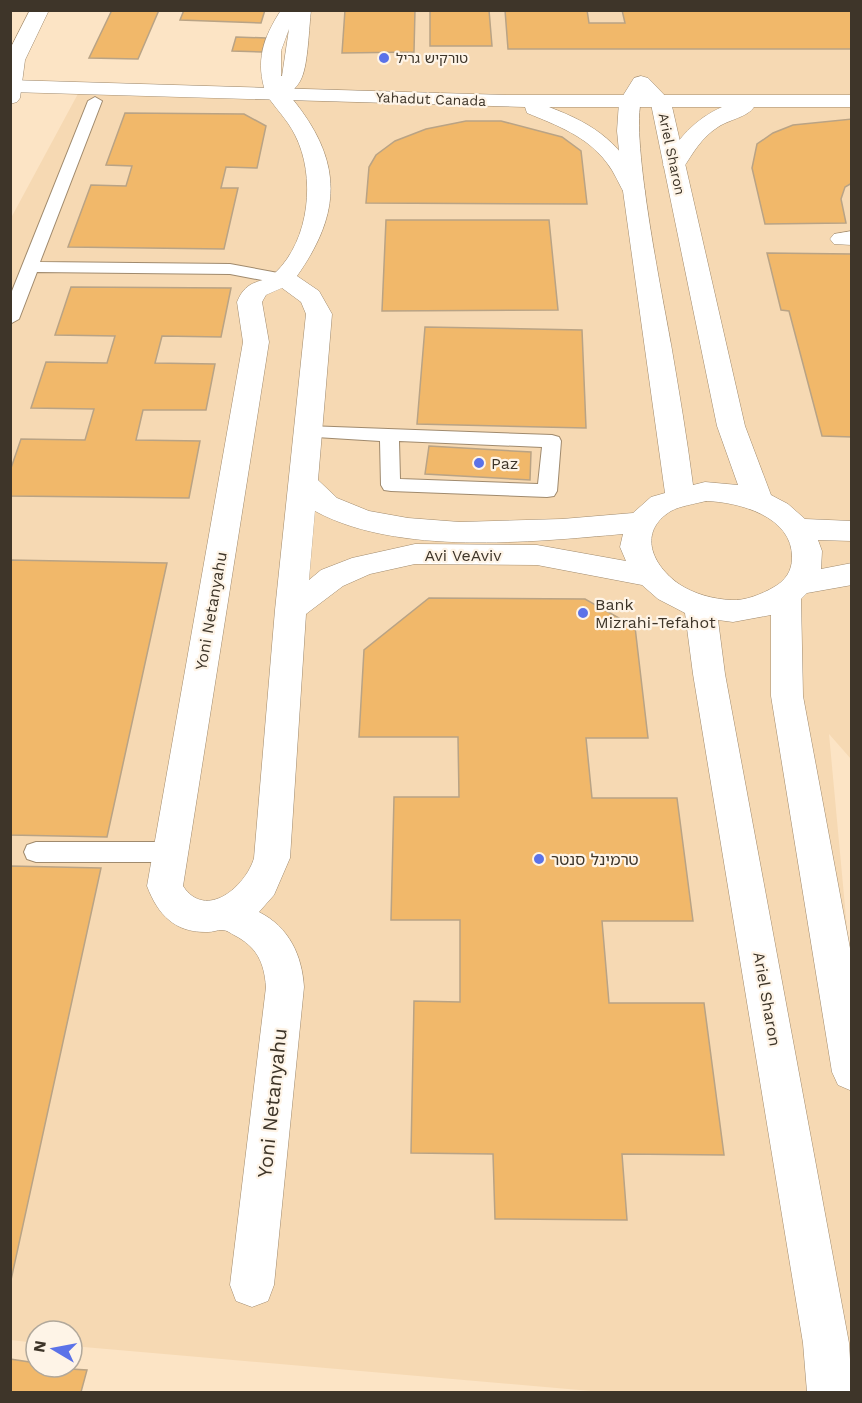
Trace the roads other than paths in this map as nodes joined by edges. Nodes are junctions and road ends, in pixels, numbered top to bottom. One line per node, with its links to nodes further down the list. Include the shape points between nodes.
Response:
1 (40, 10): 6 (street, via 19,50)
2 (291, 10): 7 (street, via 274,39 269,57)
3 (302, 10): 4 (street)
4 (292, 77): 7 (street); 8 (street, Yahadut Canada)
5 (703, 81): 9 (street, Yahadut Canada)
6 (12, 83): 7 (street, Yahadut Canada)
7 (273, 85): 8 (street, Yahadut Canada); 17 (street, Yoni Netanyahu, via 305,131 316,155 320,184 315,224)
8 (506, 88): 9 (street, Yahadut Canada); 15 (street, via 588,132 613,153)
9 (635, 92): 13 (street, Yahadut Canada); 15 (street, via 628,131)
10 (852, 100): 12 (street, Yahadut Canada)
11 (95, 101): 16 (lane)
12 (768, 101): 13 (street, Yahadut Canada); 14 (street, via 740,108 708,123 691,137)
13 (661, 102): 14 (street, Ariel Sharon)
14 (674, 165): 23 (street, Ariel Sharon, via 731,426)
15 (634, 191): 22 (street)
16 (30, 267): 17 (lane, via 230,269); 18 (lane)
17 (283, 279): 19 (street, Yoni Netanyahu, via 305,290 315,300 319,314); 33 (street, Yoni Netanyahu, via 266,285 249,299 256,342)
18 (10, 319)
19 (307, 432): 20 (lane); 21 (street, Yoni Netanyahu)
20 (388, 436): 20 (lane, via 391,485 547,491 552,441)
21 (303, 482): 24 (street, Avi VeAviv, via 313,496 333,509 394,527 550,531); 31 (street, Yoni Netanyahu)
22 (680, 495): 23 (street, via 732,493); 24 (street, via 663,501)
23 (759, 500): 25 (street)
24 (640, 522): 28 (street, via 634,539 637,558)
25 (799, 529): 26 (street); 29 (street, via 808,547 809,565)
26 (852, 531)
27 (852, 574): 29 (street)
28 (648, 575): 30 (street, via 673,596); 31 (street, Avi VeAviv, via 537,555 415,554 363,565 332,578)
29 (794, 590): 30 (street, via 761,608); 35 (street, via 787,696)
30 (700, 606): 37 (street, Ariel Sharon, via 826,1343)
31 (291, 609): 34 (street, Yoni Netanyahu, via 272,858 268,875 256,894)
32 (36, 852): 33 (lane)
33 (170, 852): 34 (street, Yoni Netanyahu, via 165,886 170,900 193,915)
34 (227, 913): 36 (street, Yoni Netanyahu, via 259,930 275,947 282,958 285,987)
35 (852, 1072)
36 (252, 1285)
37 (830, 1392)

